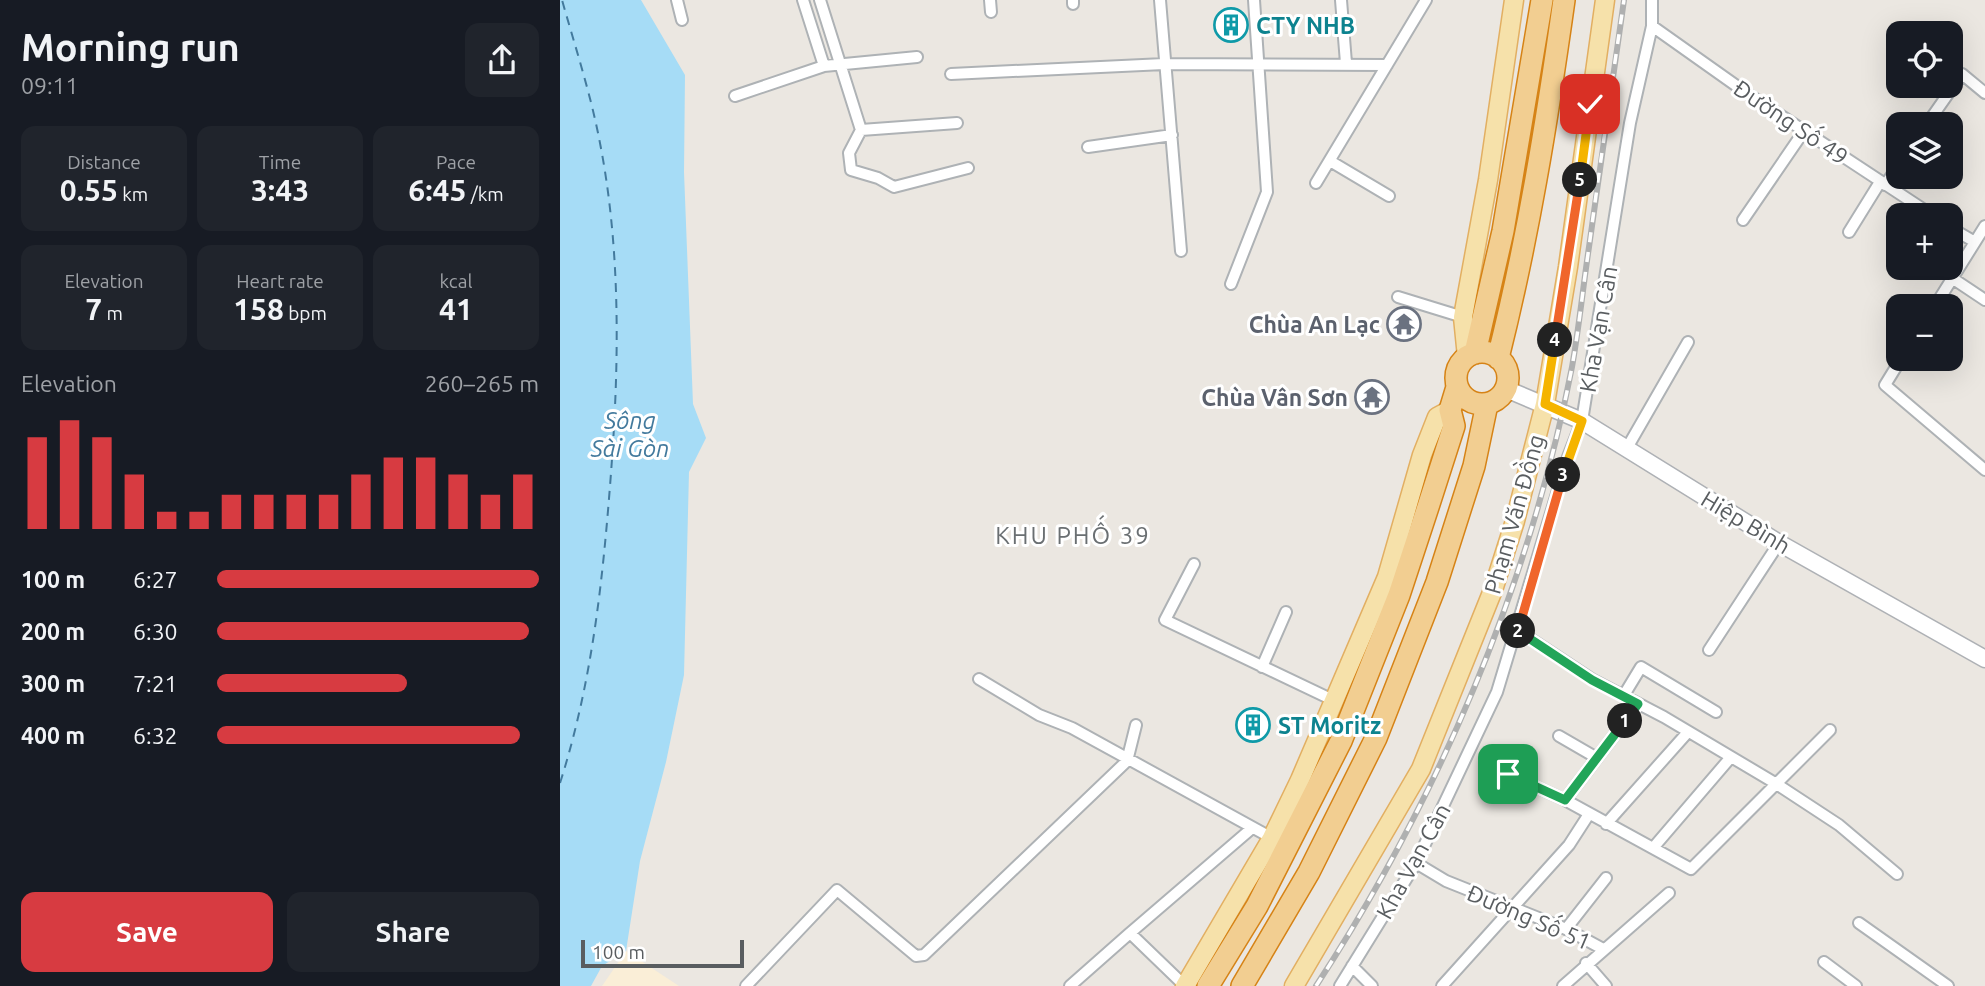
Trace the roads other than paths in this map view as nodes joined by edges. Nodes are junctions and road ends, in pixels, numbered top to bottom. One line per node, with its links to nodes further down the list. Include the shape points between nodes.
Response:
1 (677, 0): 15 (street)
2 (803, 0): 23 (street)
3 (820, 0): 18 (street)
4 (990, 0): 14 (street)
5 (1160, 0): 20 (street)
6 (1254, 0): 21 (street)
7 (1341, 0): 19 (street)
8 (1426, 0): 22 (street)
9 (1514, 0): 51 (main road)
10 (1542, 0): 53 (highway, via 1503,231)
11 (1564, 0): 54 (highway, via 1542,152)
12 (1605, 0): 59 (main road, Phạm Văn Đồng)
13 (1652, 0): 16 (street, Kha Vạn Cân)
14 (992, 12)
15 (682, 20)
16 (1652, 26): 30 (street, Đường Số 49); 61 (street, Kha Vạn Cân, via 1630,123)
17 (917, 57): 18 (street)
18 (839, 62): 23 (street); 29 (street)
19 (1346, 63): 21 (street); 22 (street)
20 (1164, 64): 21 (street); 24 (street); 31 (street)
21 (1260, 65): 48 (street, via 1267,192)
22 (1387, 65): 33 (street)
23 (824, 66): 26 (street)
24 (951, 74)
25 (1985, 93): 27 (street, via 1962,75)
26 (735, 96)
27 (1936, 112)
28 (957, 123): 29 (street)
29 (861, 130): 34 (street, via 849,153 851,170 894,187)
30 (1804, 131): 37 (street, Đường Số 49); 40 (street)
31 (1172, 135): 32 (street); 45 (street)
32 (1088, 147)
33 (1330, 161): 36 (street); 38 (street)
34 (968, 168)
35 (1886, 180): 37 (street)
36 (1316, 183)
37 (1882, 184): 39 (street, Đường Số 49); 42 (street)
38 (1389, 196)
39 (1913, 203)
40 (1743, 220)
41 (1985, 226): 44 (street)
42 (1849, 232)
43 (1963, 235): 44 (street)
44 (1975, 242): 46 (street)
45 (1181, 251)
46 (1963, 261)
47 (1955, 280): 50 (street)
48 (1231, 284)
49 (1398, 298): 51 (street)
50 (1985, 300)
51 (1462, 317): 53 (main road)
52 (1688, 342): 62 (street)
53 (1471, 355): 54 (highway, via 1489,353); 56 (highway, via 1456,373)
54 (1498, 358): 57 (highway, via 1507,370)
55 (1894, 371): 63 (street, via 1885,385)
56 (1457, 387): 58 (highway, via 1470,402); 60 (highway)
57 (1506, 389): 58 (highway); 59 (main road, Hiệp Bình)
58 (1487, 404): 107 (highway, via 1474,466 1437,582 1376,738 1309,872)
59 (1545, 404): 61 (main road, Hiệp Bình); 108 (main road, Phạm Văn Đồng, via 1493,590 1421,769)
60 (1450, 410): 73 (main road, via 1437,417 1422,454 1387,577); 106 (highway, via 1454,426 1428,508 1341,741 1264,894)
61 (1582, 421): 62 (main road, Hiệp Bình); 67 (street, Kha Vạn Cân)
62 (1627, 448): 64 (main road, Hiệp Bình)
63 (1985, 470)
64 (1779, 543): 68 (street); 69 (main road, Hiệp Bình)
65 (1194, 564): 70 (street, via 1165,620)
66 (1286, 612): 70 (street)
67 (1517, 630): 72 (street, via 1592,680); 91 (street, Kha Vạn Cân, via 1497,692)
68 (1709, 650)
69 (1985, 659)
70 (1262, 667): 73 (street)
71 (979, 679): 82 (street)
72 (1624, 695): 74 (street); 75 (street, via 1641,667)
73 (1335, 701): 89 (main road)
74 (1638, 704): 78 (street); 81 (street)
75 (1716, 712)
76 (1136, 724): 82 (street)
77 (1830, 730): 84 (street)
78 (1688, 732): 80 (street); 87 (street)
79 (1559, 736): 81 (street)
80 (1731, 757): 84 (street); 90 (street)
81 (1597, 758): 85 (street)
82 (1127, 761): 88 (street); 103 (street, via 924,955 916,956 837,890)
83 (1508, 774): 85 (street)
84 (1775, 783): 90 (street, via 1691,869); 92 (street, via 1839,825)
85 (1565, 800): 86 (street)
86 (1589, 814): 87 (street); 95 (street, via 1569,845)
87 (1606, 824): 90 (street)
88 (1251, 829): 89 (street); 98 (street)
89 (1272, 838): 105 (main road)
90 (1653, 848)
91 (1416, 863): 95 (street, Đường Số 51, via 1446,881); 102 (street, Kha Vạn Cân)
92 (1896, 874)
93 (1606, 878): 97 (street)
94 (1669, 893): 99 (street, Đường Số 51)
95 (1514, 908): 97 (street, Đường Số 51); 111 (street)
96 (1859, 923): 115 (street)
97 (1566, 929): 99 (street, Đường Số 51)
98 (1130, 933): 104 (street); 105 (street)
99 (1603, 949): 101 (street)
100 (1824, 962): 114 (street)
101 (1586, 963): 112 (street); 113 (street)
102 (1352, 966): 109 (street, Kha Vạn Cân); 110 (street)
103 (746, 986)
104 (1070, 986)
105 (1185, 986)
106 (1208, 986)
107 (1242, 986)
108 (1294, 986)
109 (1340, 986)
110 (1372, 986)
111 (1442, 986)
112 (1563, 986)
113 (1606, 986)
114 (1856, 986)
115 (1948, 986)

